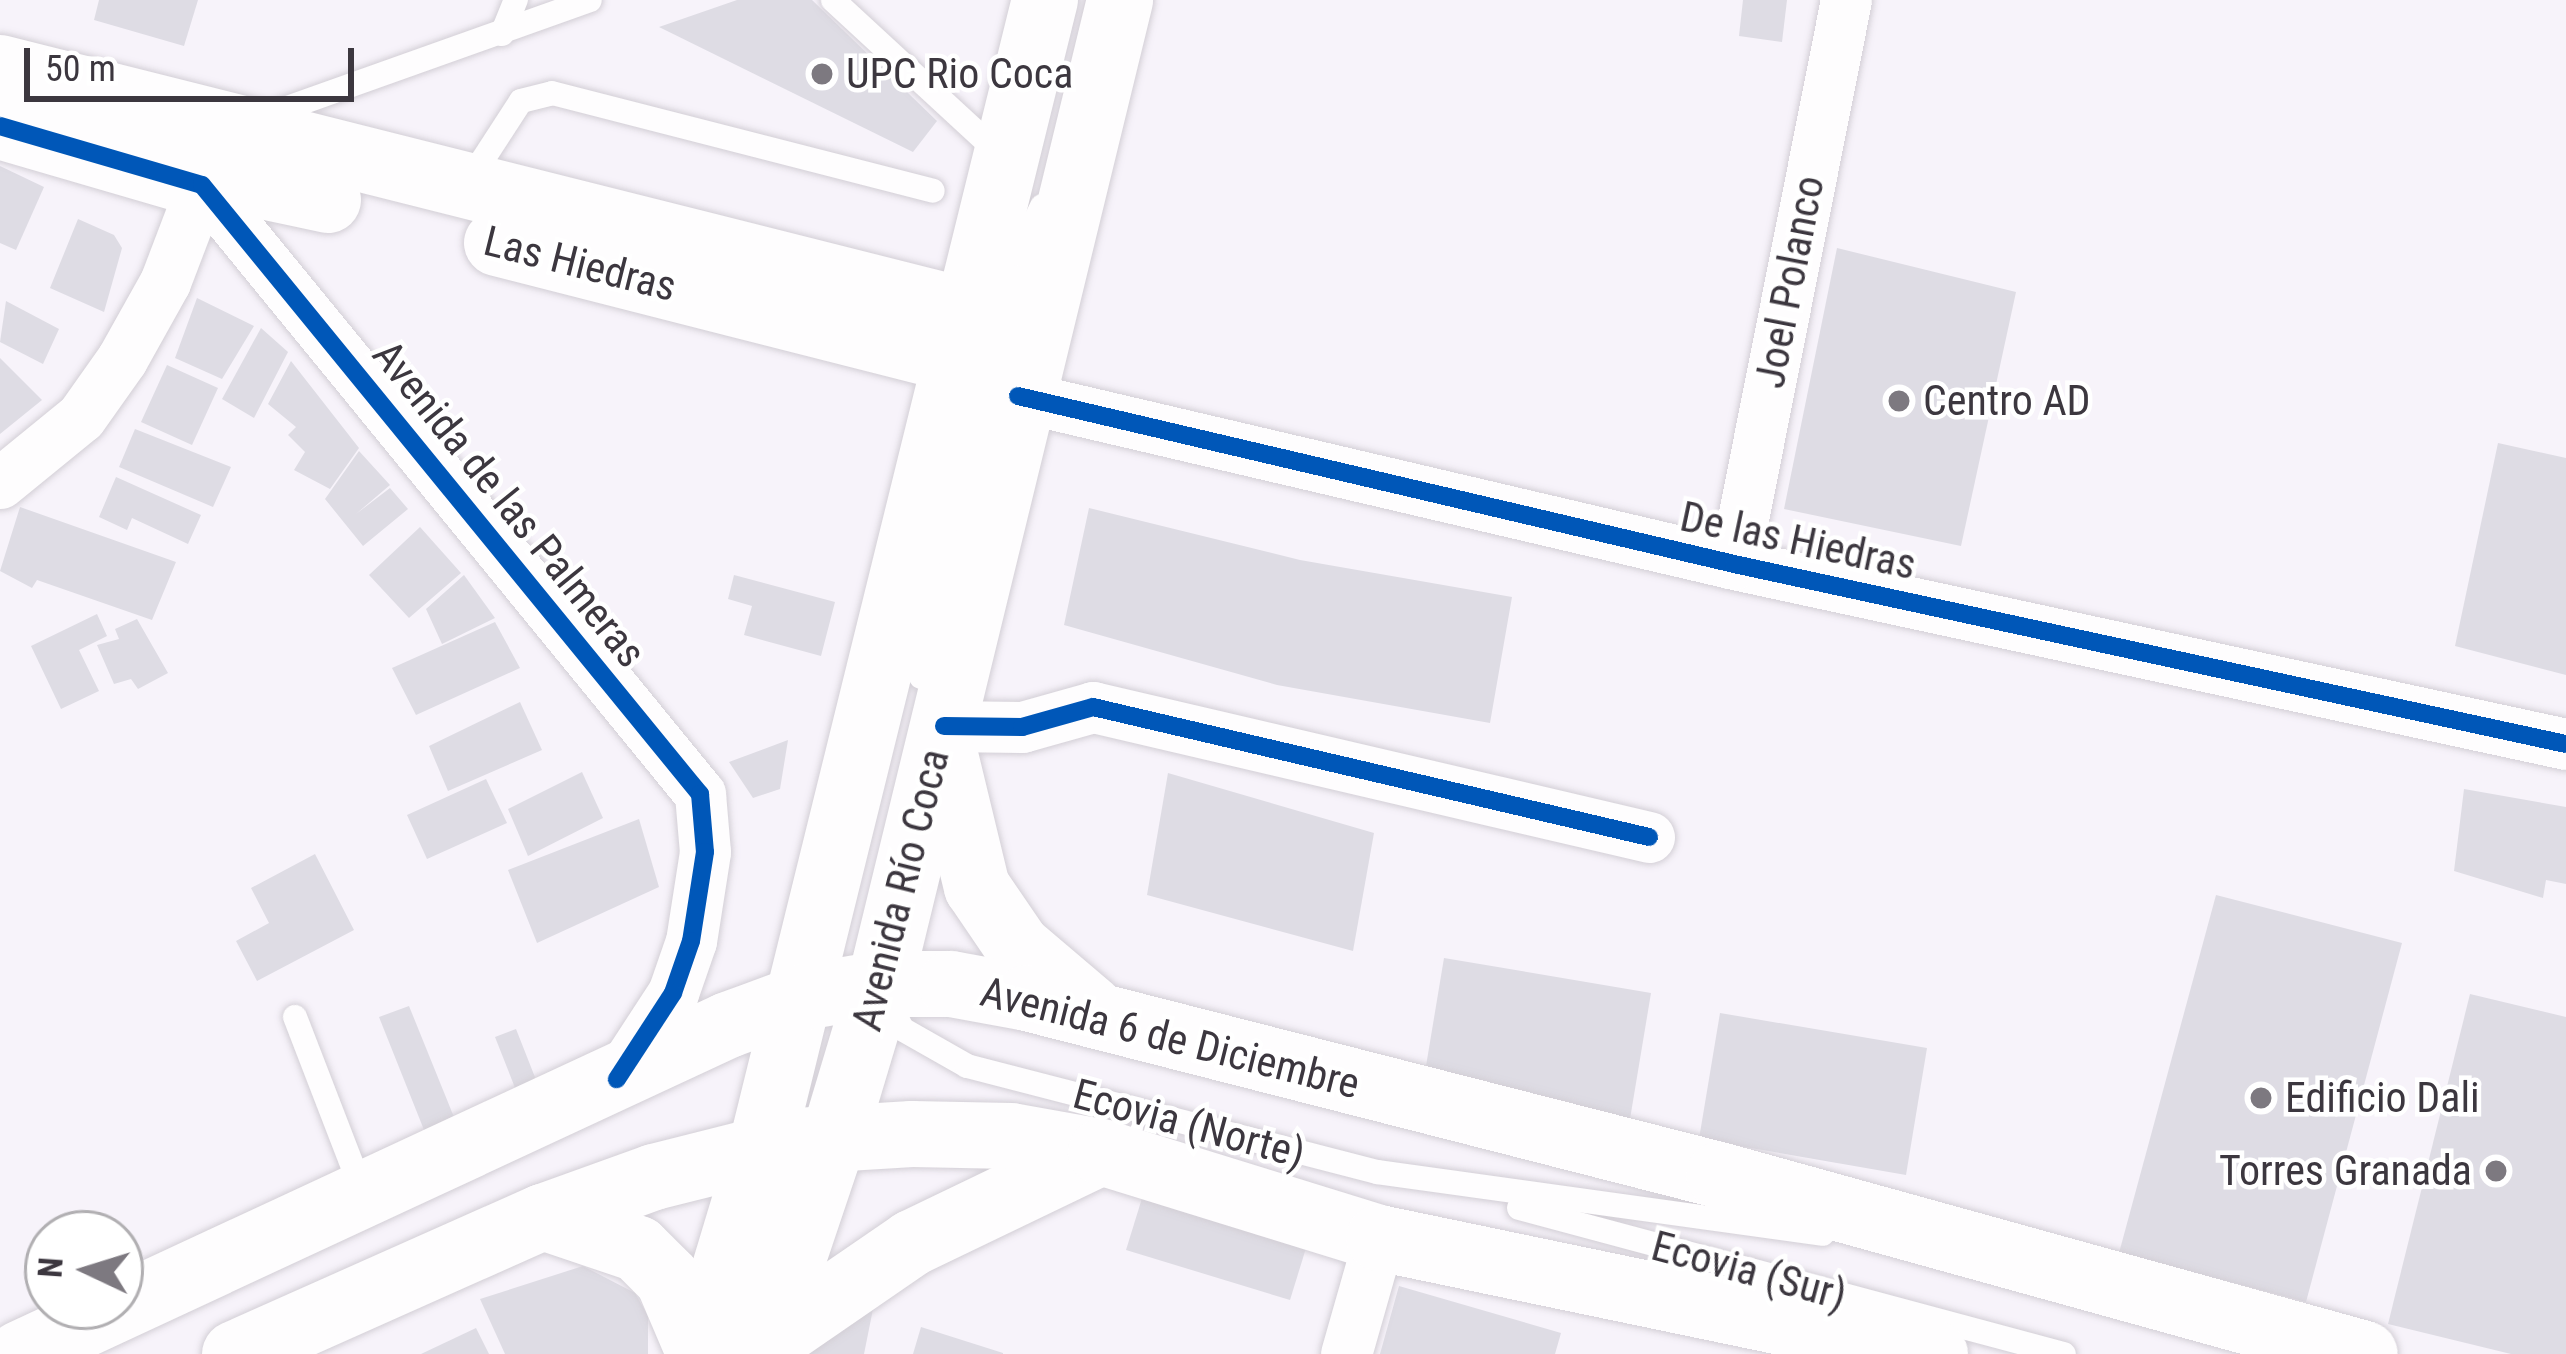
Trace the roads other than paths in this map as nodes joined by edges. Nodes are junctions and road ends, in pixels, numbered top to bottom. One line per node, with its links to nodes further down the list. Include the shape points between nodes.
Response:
1 (516, 0): 6 (lane)
2 (590, 0): 6 (lane)
3 (833, 0): 10 (lane)
4 (1846, 0): 17 (street, Joel Polanco)
5 (1084, 7): 10 (main road, Avenida Río Coca); 13 (lane, via 1047,195); 15 (main road, Avenida Río Coca)
6 (502, 34): 9 (lane)
7 (0, 68): 9 (main road)
8 (0, 126): 9 (main road)
9 (212, 158): 11 (main road, Las Hiedras); 14 (main road, Las Hiedras, via 239,182); 16 (street, via 165,282 122,359 81,417); 27 (street, Avenida de las Palmeras, via 700,794 705,852 692,941 673,993)
10 (1005, 158): 13 (lane); 14 (main road, Avenida Río Coca)
11 (465, 188): 12 (lane, via 521,101 552,92); 14 (main road, Las Hiedras)
12 (933, 191)
13 (1019, 254): 18 (lane)
14 (961, 336): 23 (main road, Avenida Río Coca)
15 (1018, 396): 17 (street, De las Hiedras); 18 (main road, Avenida Río Coca)
16 (0, 483)
17 (1734, 565): 19 (street, De las Hiedras)
18 (933, 723): 20 (street, via 1022,727 1093,706); 22 (main road, Avenida Río Coca); 25 (main road, via 977,887 1018,947)
19 (2566, 744)
20 (1649, 837)
21 (866, 918): 22 (lane, Ecovia (Norte))
22 (880, 983): 23 (main road, Avenida 6 de Diciembre); 25 (main road, Avenida 6 de Diciembre, via 951,984); 26 (main road, Avenida Río Coca); 32 (lane, Ecovia (Norte), via 902,1029 967,1066)
23 (804, 997): 26 (main road, via 818,1036); 27 (main road, Avenida 6 de Diciembre); 30 (main road, Avenida Río Coca)
24 (295, 1017): 33 (lane)
25 (1114, 1024): 44 (main road, Avenida 6 de Diciembre, via 1719,1175)
26 (854, 1070): 28 (main road); 29 (main road, Avenida Río Coca)
27 (617, 1079): 33 (main road, Avenida 6 de Diciembre)
28 (1011, 1136): 29 (main road); 31 (main road)
29 (833, 1137): 30 (main road); 37 (main road, Avenida Río Coca)
30 (760, 1149): 34 (main road); 37 (main road, Avenida Río Coca)
31 (1101, 1151): 35 (main road); 37 (main road, via 912,1243)
32 (1436, 1185): 42 (lane, Ecovia (Sur)); 43 (lane, Ecovia (Norte), via 1860,1238)
33 (364, 1195): 38 (main road, Avenida 6 de Diciembre)
34 (543, 1216): 37 (main road, via 638,1249); 39 (main road)
35 (1379, 1238): 36 (main road); 40 (street)
36 (1760, 1334): 41 (main road)
37 (731, 1350)
38 (20, 1354)
39 (235, 1354)
40 (1346, 1354)
41 (1935, 1354)
42 (2064, 1354)
43 (2266, 1354)
44 (2365, 1354)

